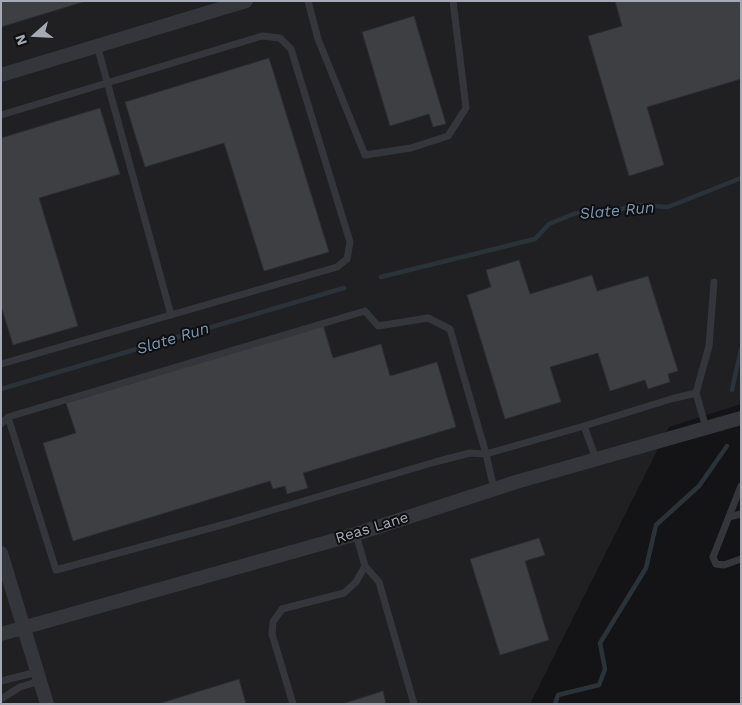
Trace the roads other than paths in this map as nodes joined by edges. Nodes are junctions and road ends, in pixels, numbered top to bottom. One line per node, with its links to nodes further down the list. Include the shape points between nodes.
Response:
1 (246, 1): 4 (street)
2 (308, 1): 3 (lane, via 318,39 365,155 411,148 448,136 466,108)
3 (453, 1)
4 (222, 5): 5 (street)
5 (97, 45): 6 (street); 7 (lane)
6 (1, 74)
7 (108, 82): 8 (lane); 10 (lane); 10 (lane, via 262,36 280,38 291,49 350,242 347,259 337,266)
8 (1, 115)
9 (714, 282): 12 (lane, via 710,346)
10 (171, 315): 11 (lane)
11 (1, 364)
12 (696, 393): 16 (lane); 17 (lane)
13 (8, 417): 15 (lane); 18 (lane, via 365,311 378,326 428,318 450,329); 18 (lane, via 56,570 435,462 470,453)
14 (741, 418): 17 (street, Reas Lane)
15 (1, 424)
16 (584, 426): 18 (lane); 19 (lane)
17 (706, 428): 19 (street, Reas Lane)
18 (486, 454): 21 (lane)
19 (596, 459): 21 (street, Reas Lane)
20 (741, 486): 23 (lane)
21 (494, 489): 24 (street, Reas Lane)
22 (741, 514): 23 (lane)
23 (729, 517): 26 (lane, via 713,557 716,564 724,565)
24 (356, 534): 27 (lane); 28 (street, Reas Lane)
25 (1, 553): 28 (street)
26 (741, 559)
27 (365, 566): 34 (lane, via 356,582 344,593 282,609 273,622 272,634); 35 (lane, via 379,582)
28 (23, 628): 29 (street, Reas Lane); 30 (street)
29 (1, 634)
30 (38, 677): 31 (lane); 32 (lane); 33 (street)
31 (1, 681)
32 (1, 699)
33 (47, 704)
34 (293, 704)
35 (414, 704)

